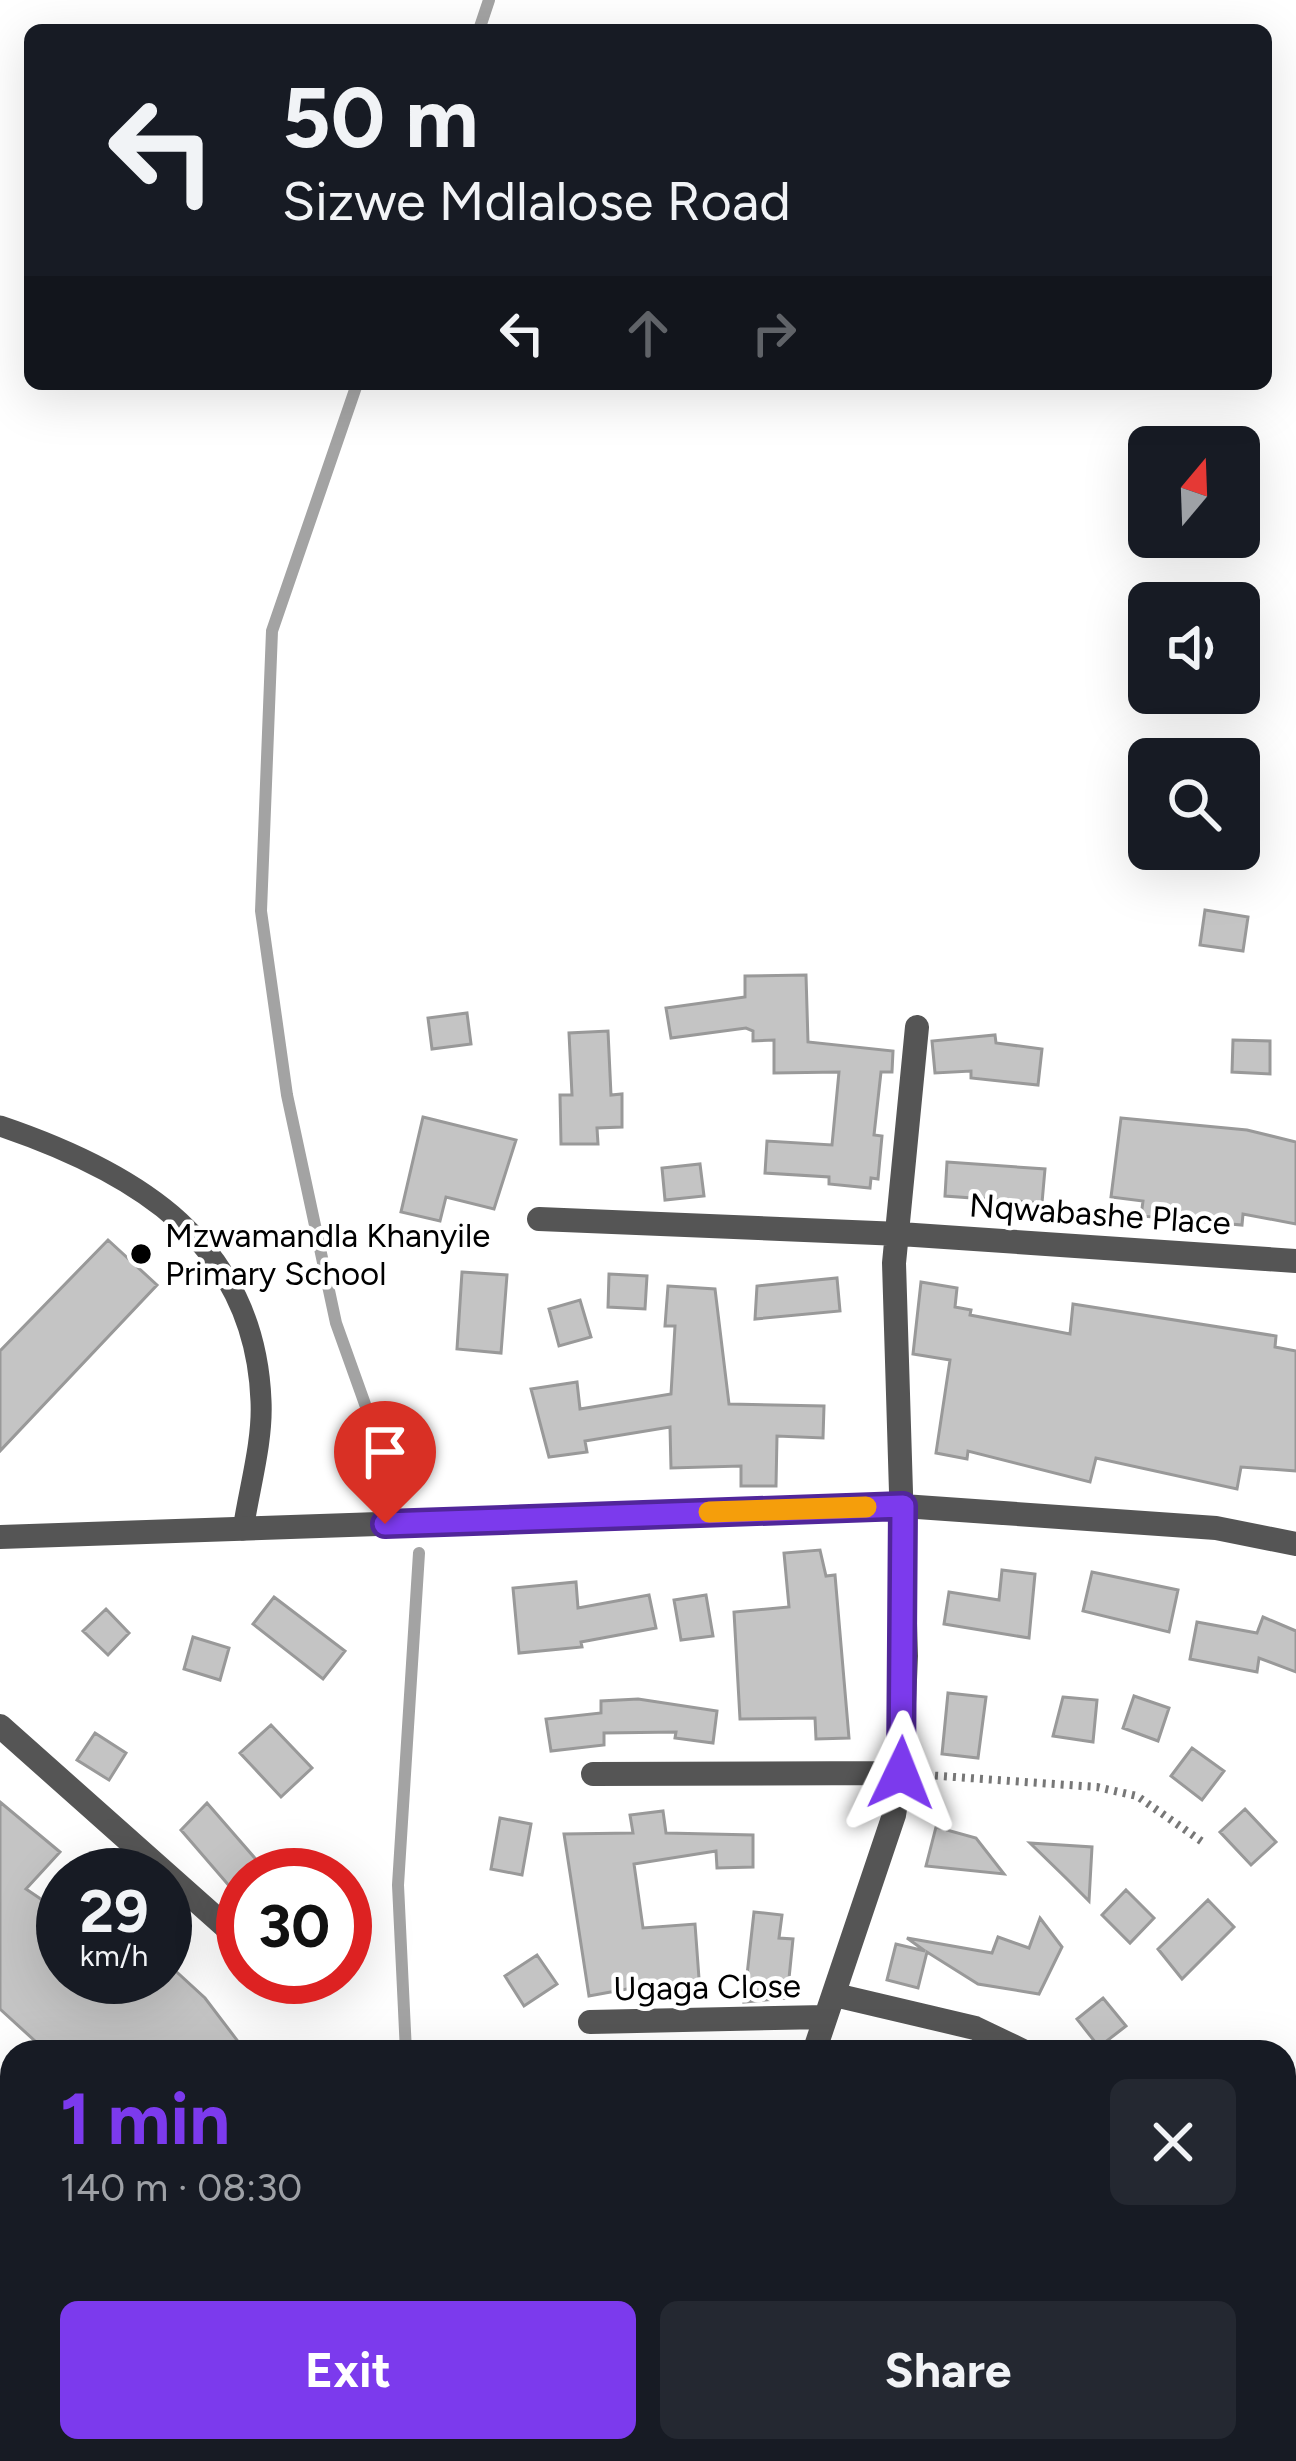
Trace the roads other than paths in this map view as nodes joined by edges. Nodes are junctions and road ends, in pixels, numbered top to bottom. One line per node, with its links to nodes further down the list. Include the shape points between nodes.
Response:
1 (917, 1027): 4 (street)
2 (0, 1126): 7 (lane, via 146,1192 201,1238 226,1277 250,1324 262,1403)
3 (538, 1219): 4 (street, Nqwabashe Place)
4 (900, 1234): 5 (street, Nqwabashe Place); 6 (street, via 895,1334)
5 (1296, 1261)
6 (903, 1506): 7 (street); 9 (street, via 1216,1528); 11 (street)
7 (243, 1530): 8 (street)
8 (0, 1537)
9 (1296, 1544)
10 (0, 1726): 13 (street)
11 (901, 1773): 12 (street); 14 (street)
12 (593, 1774)
13 (216, 1918)
14 (831, 2006): 15 (street, Ugaga Close); 16 (street); 17 (street, Ugaga Close, via 975,2028)
15 (590, 2022)
16 (818, 2040)
17 (1000, 2040)

